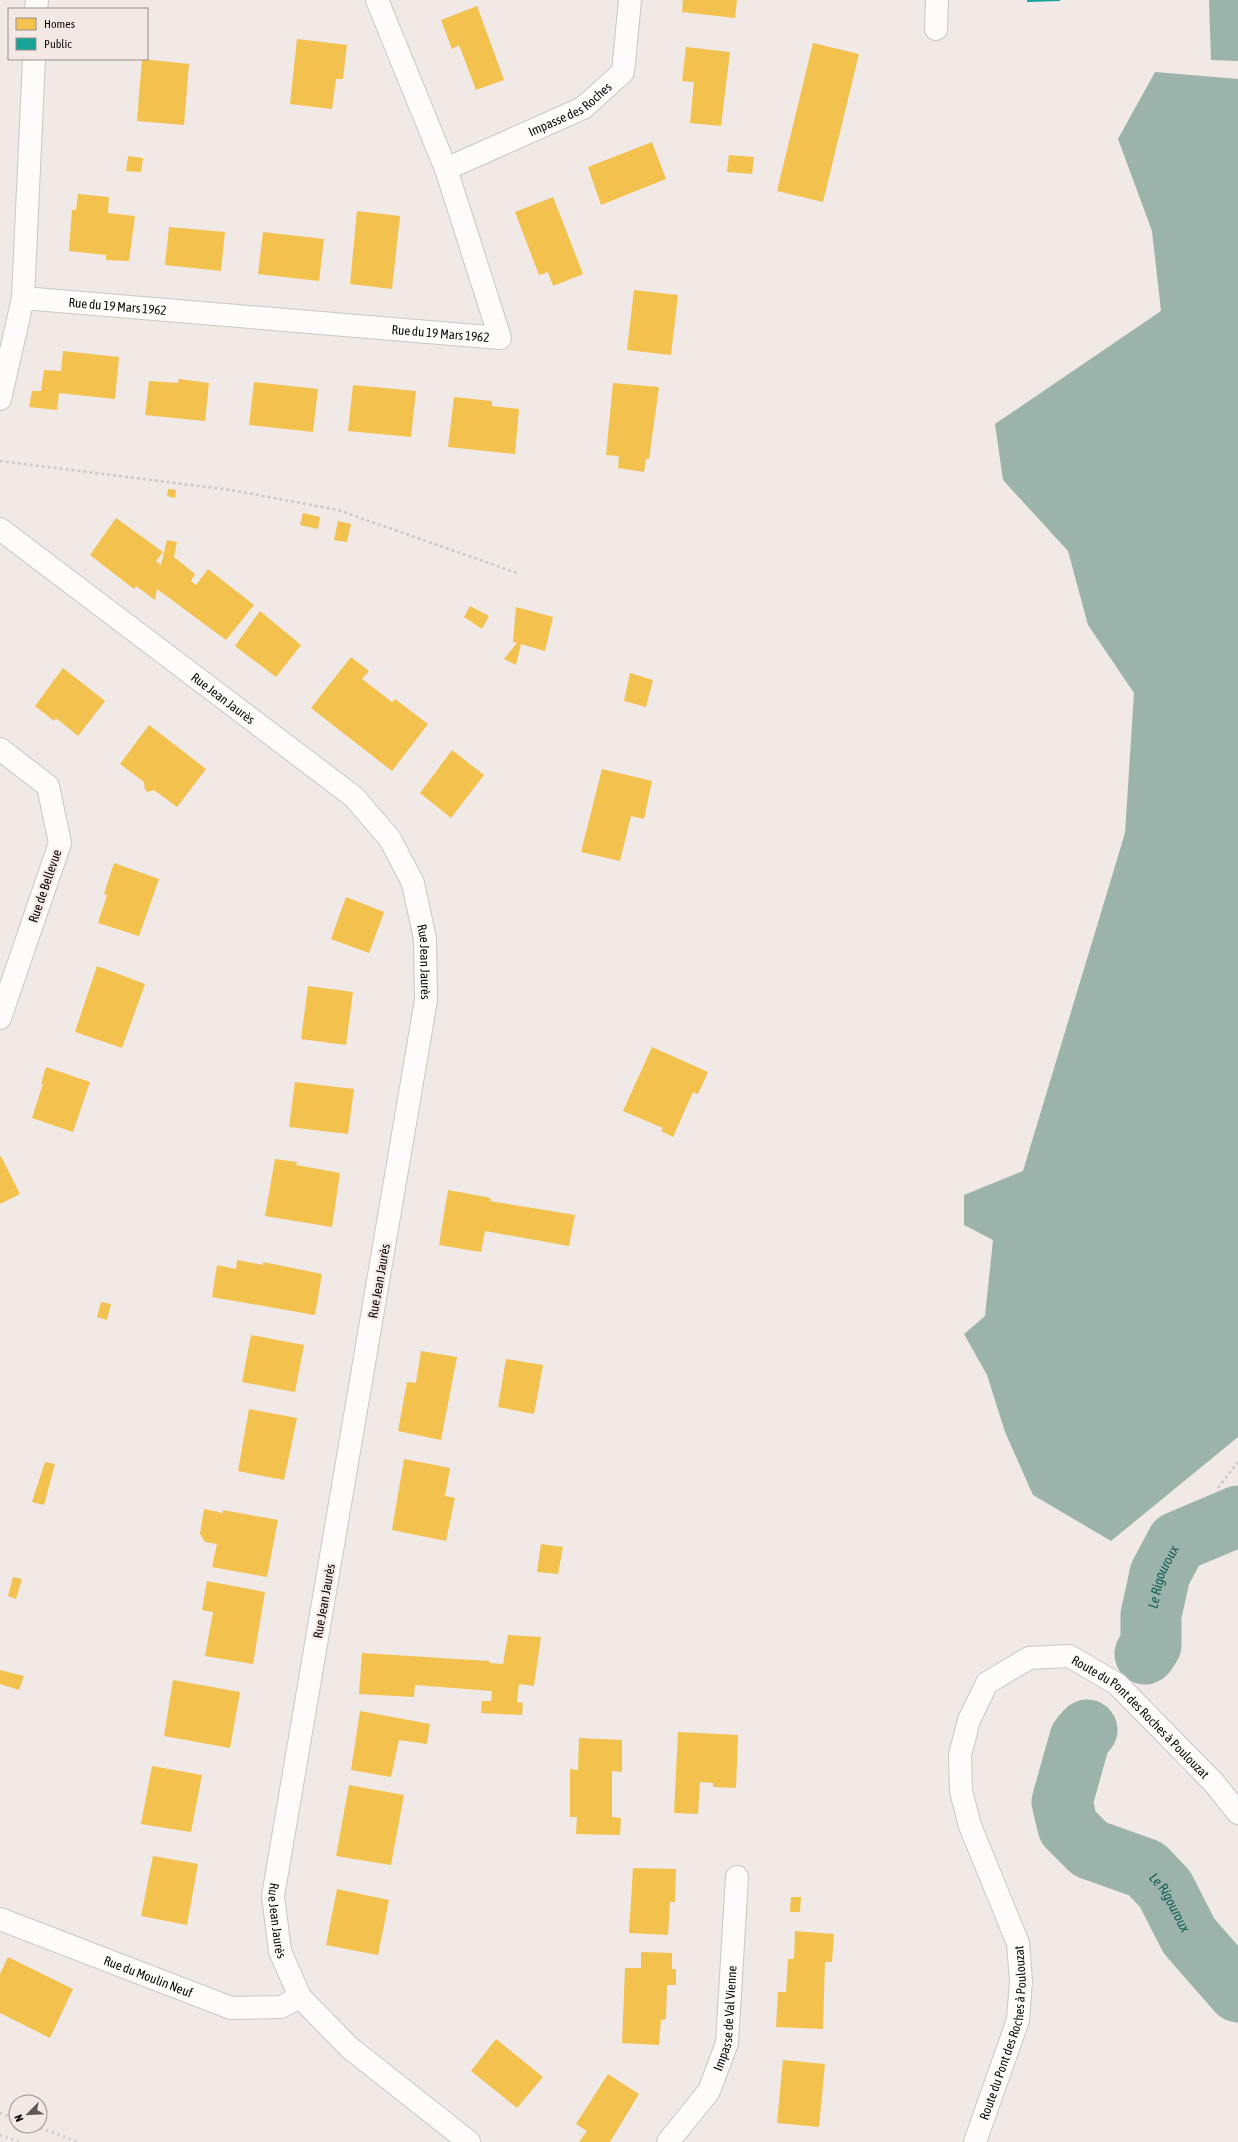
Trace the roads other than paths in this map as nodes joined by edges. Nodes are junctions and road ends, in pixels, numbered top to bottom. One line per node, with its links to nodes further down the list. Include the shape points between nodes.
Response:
1 (377, 0): 6 (street, Rue du 19 Mars 1962)
2 (630, 0): 6 (street, Impasse des Roches, via 624,72 583,108)
3 (937, 0): 4 (street)
4 (936, 29)
5 (34, 60): 7 (street)
6 (446, 169): 7 (street, Rue du 19 Mars 1962, via 500,338)
7 (22, 298): 8 (street)
8 (0, 399)
9 (0, 529): 15 (street, Rue Jean Jaurès, via 354,797 390,839 413,883 423,932 426,1000 273,1896 280,1951)
10 (0, 749): 11 (street, Rue de Bellevue, via 48,786 60,843)
11 (0, 1018)
12 (1238, 1813): 18 (street, Route du Pont des Roches à Poulouzat, via 1214,1783 1117,1684 1069,1656 1029,1658 987,1683 969,1720 960,1755 961,1791 970,1826 1018,1943 1021,1981 1018,2020)
13 (738, 1877): 17 (street, Impasse de Val Vienne, via 727,2043 709,2091)
14 (0, 1919): 15 (street, Rue du Moulin Neuf, via 231,2008 281,2007)
15 (300, 1998): 16 (street, Rue Jean Jaurès, via 350,2048)
16 (468, 2142)
17 (668, 2142)
18 (975, 2142)

